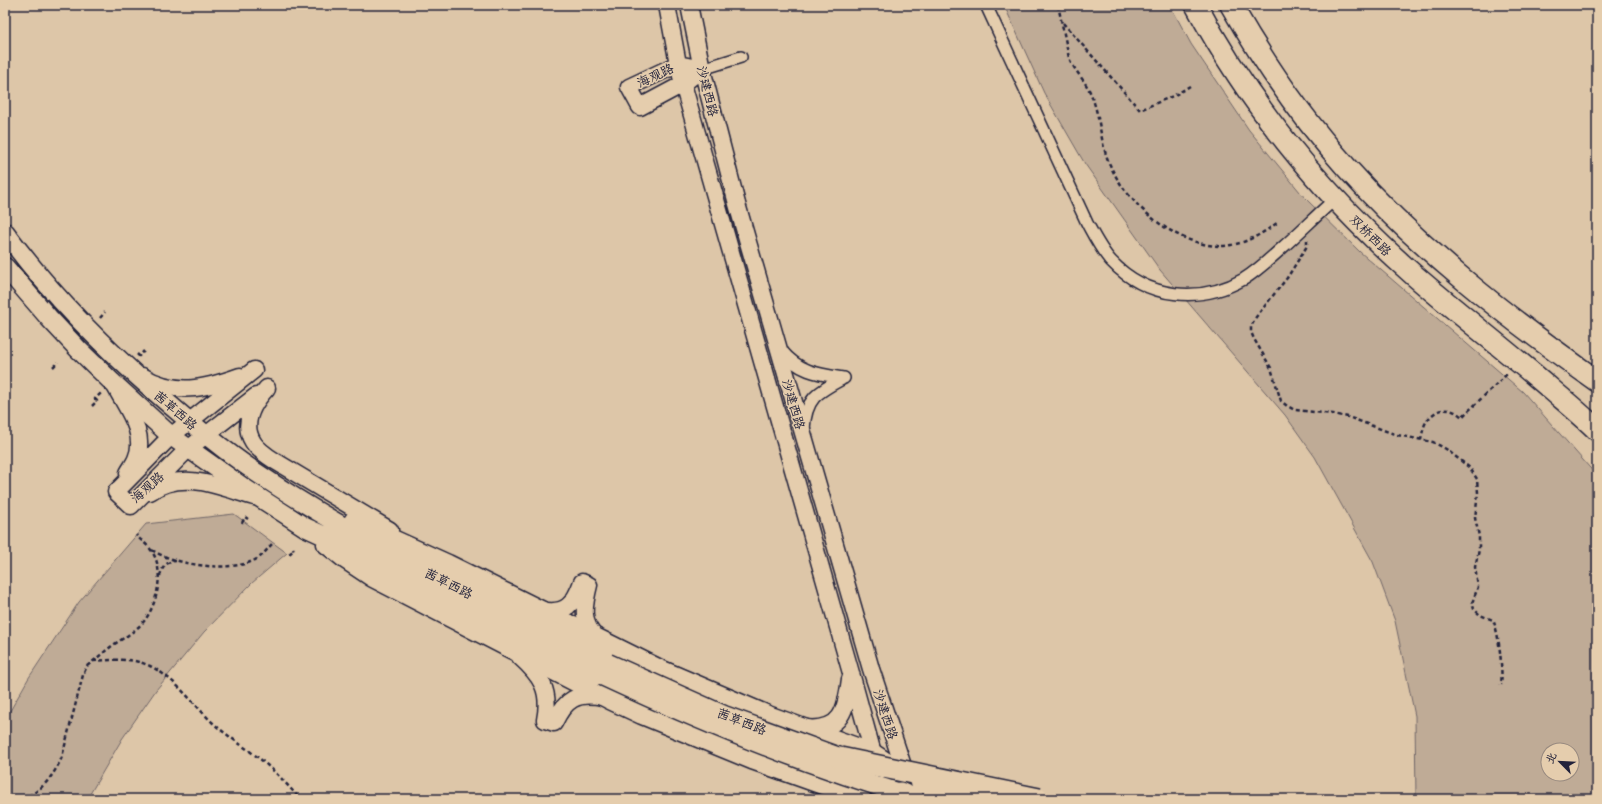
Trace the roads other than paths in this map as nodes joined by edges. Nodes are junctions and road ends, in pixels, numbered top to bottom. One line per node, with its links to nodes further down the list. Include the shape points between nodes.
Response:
1 (667, 5): 7 (main road, 沙建西路)
2 (690, 5): 8 (main road, 沙建西路)
3 (986, 5): 10 (street, via 1098,244 1128,277 1147,287 1186,295 1206,294 1226,288 1261,266)
4 (1196, 5): 10 (highway, 双桥西路, via 1218,45 1264,114)
5 (1230, 5): 14 (highway, via 1287,93 1357,179 1434,254)
6 (741, 57): 8 (street)
7 (678, 64): 8 (main road, 海观路); 9 (main road, 沙建西路); 9 (main road, 海观路, via 629,87 640,107)
8 (702, 69): 9 (main road, 海观路); 13 (main road, 沙建西路)
9 (683, 84): 37 (main road, 沙建西路)
10 (1335, 199): 22 (highway, 双桥西路, via 1415,276 1519,362)
11 (5, 232): 15 (main road, 茜草西路, via 65,305)
12 (5, 267): 18 (main road, 茜草西路, via 49,318)
13 (778, 347): 24 (main road, 沙建西路); 24 (street, via 787,358 802,369 844,378 822,389 808,405)
14 (1550, 347): 17 (highway); 20 (highway)
15 (127, 367): 16 (main road, via 152,382 181,389 207,386); 21 (main road, 茜草西路)
16 (254, 370): 19 (main road); 21 (main road, 海观路)
17 (1597, 381)
18 (112, 382): 25 (main road, 茜草西路); 28 (main road, via 137,429 139,445 136,460)
19 (266, 388): 23 (main road, 海观路); 32 (main road, via 256,400 248,423 249,434 260,451)
20 (1597, 393)
21 (188, 422): 23 (main road, 茜草西路); 25 (main road, 海观路)
22 (1595, 430)
23 (205, 435): 26 (main road, 海观路); 27 (main road, 茜草西路, via 234,458)
24 (803, 435): 44 (main road, 沙建西路, via 871,669)
25 (171, 436): 26 (main road, 茜草西路); 28 (main road, 海观路)
26 (188, 449): 29 (main road, 茜草西路); 30 (main road, 海观路)
27 (285, 491): 32 (main road); 36 (main road, 茜草西路, via 358,536)
28 (116, 492): 30 (main road, 海观路)
29 (264, 500): 30 (main road, via 211,484 185,480 164,484); 31 (main road, 茜草西路)
30 (131, 506)
31 (305, 527): 35 (main road, via 373,578); 36 (main road, 茜草西路)
32 (448, 564): 33 (main road)
33 (541, 610): 34 (main road); 34 (main road, via 549,612 563,609 575,598 582,582 589,585 584,617 593,635)
34 (599, 640): 39 (main road)
35 (512, 650): 38 (main road); 38 (main road, via 543,683 548,701 545,720 554,723 562,708 577,697 584,695)
36 (605, 669): 42 (main road, 茜草西路, bridge); 44 (main road, 茜草西路, bridge, via 719,729 835,772)
37 (851, 673): 40 (main road, via 846,703 839,719 825,728); 41 (main road, 沙建西路)
38 (608, 699): 43 (main road)
39 (768, 715): 40 (main road); 43 (main road)
40 (801, 728): 41 (main road)
41 (872, 753): 44 (main road); 44 (main road, 沙建西路)
42 (840, 758): 45 (main road, 茜草西路, bridge); 49 (highway, bridge)
43 (752, 760): 46 (main road)
44 (902, 793): 45 (main road); 47 (main road, 茜草西路, bridge)
45 (968, 796): 48 (main road)
46 (862, 799)
47 (922, 799)
48 (999, 799)
49 (1039, 799)

